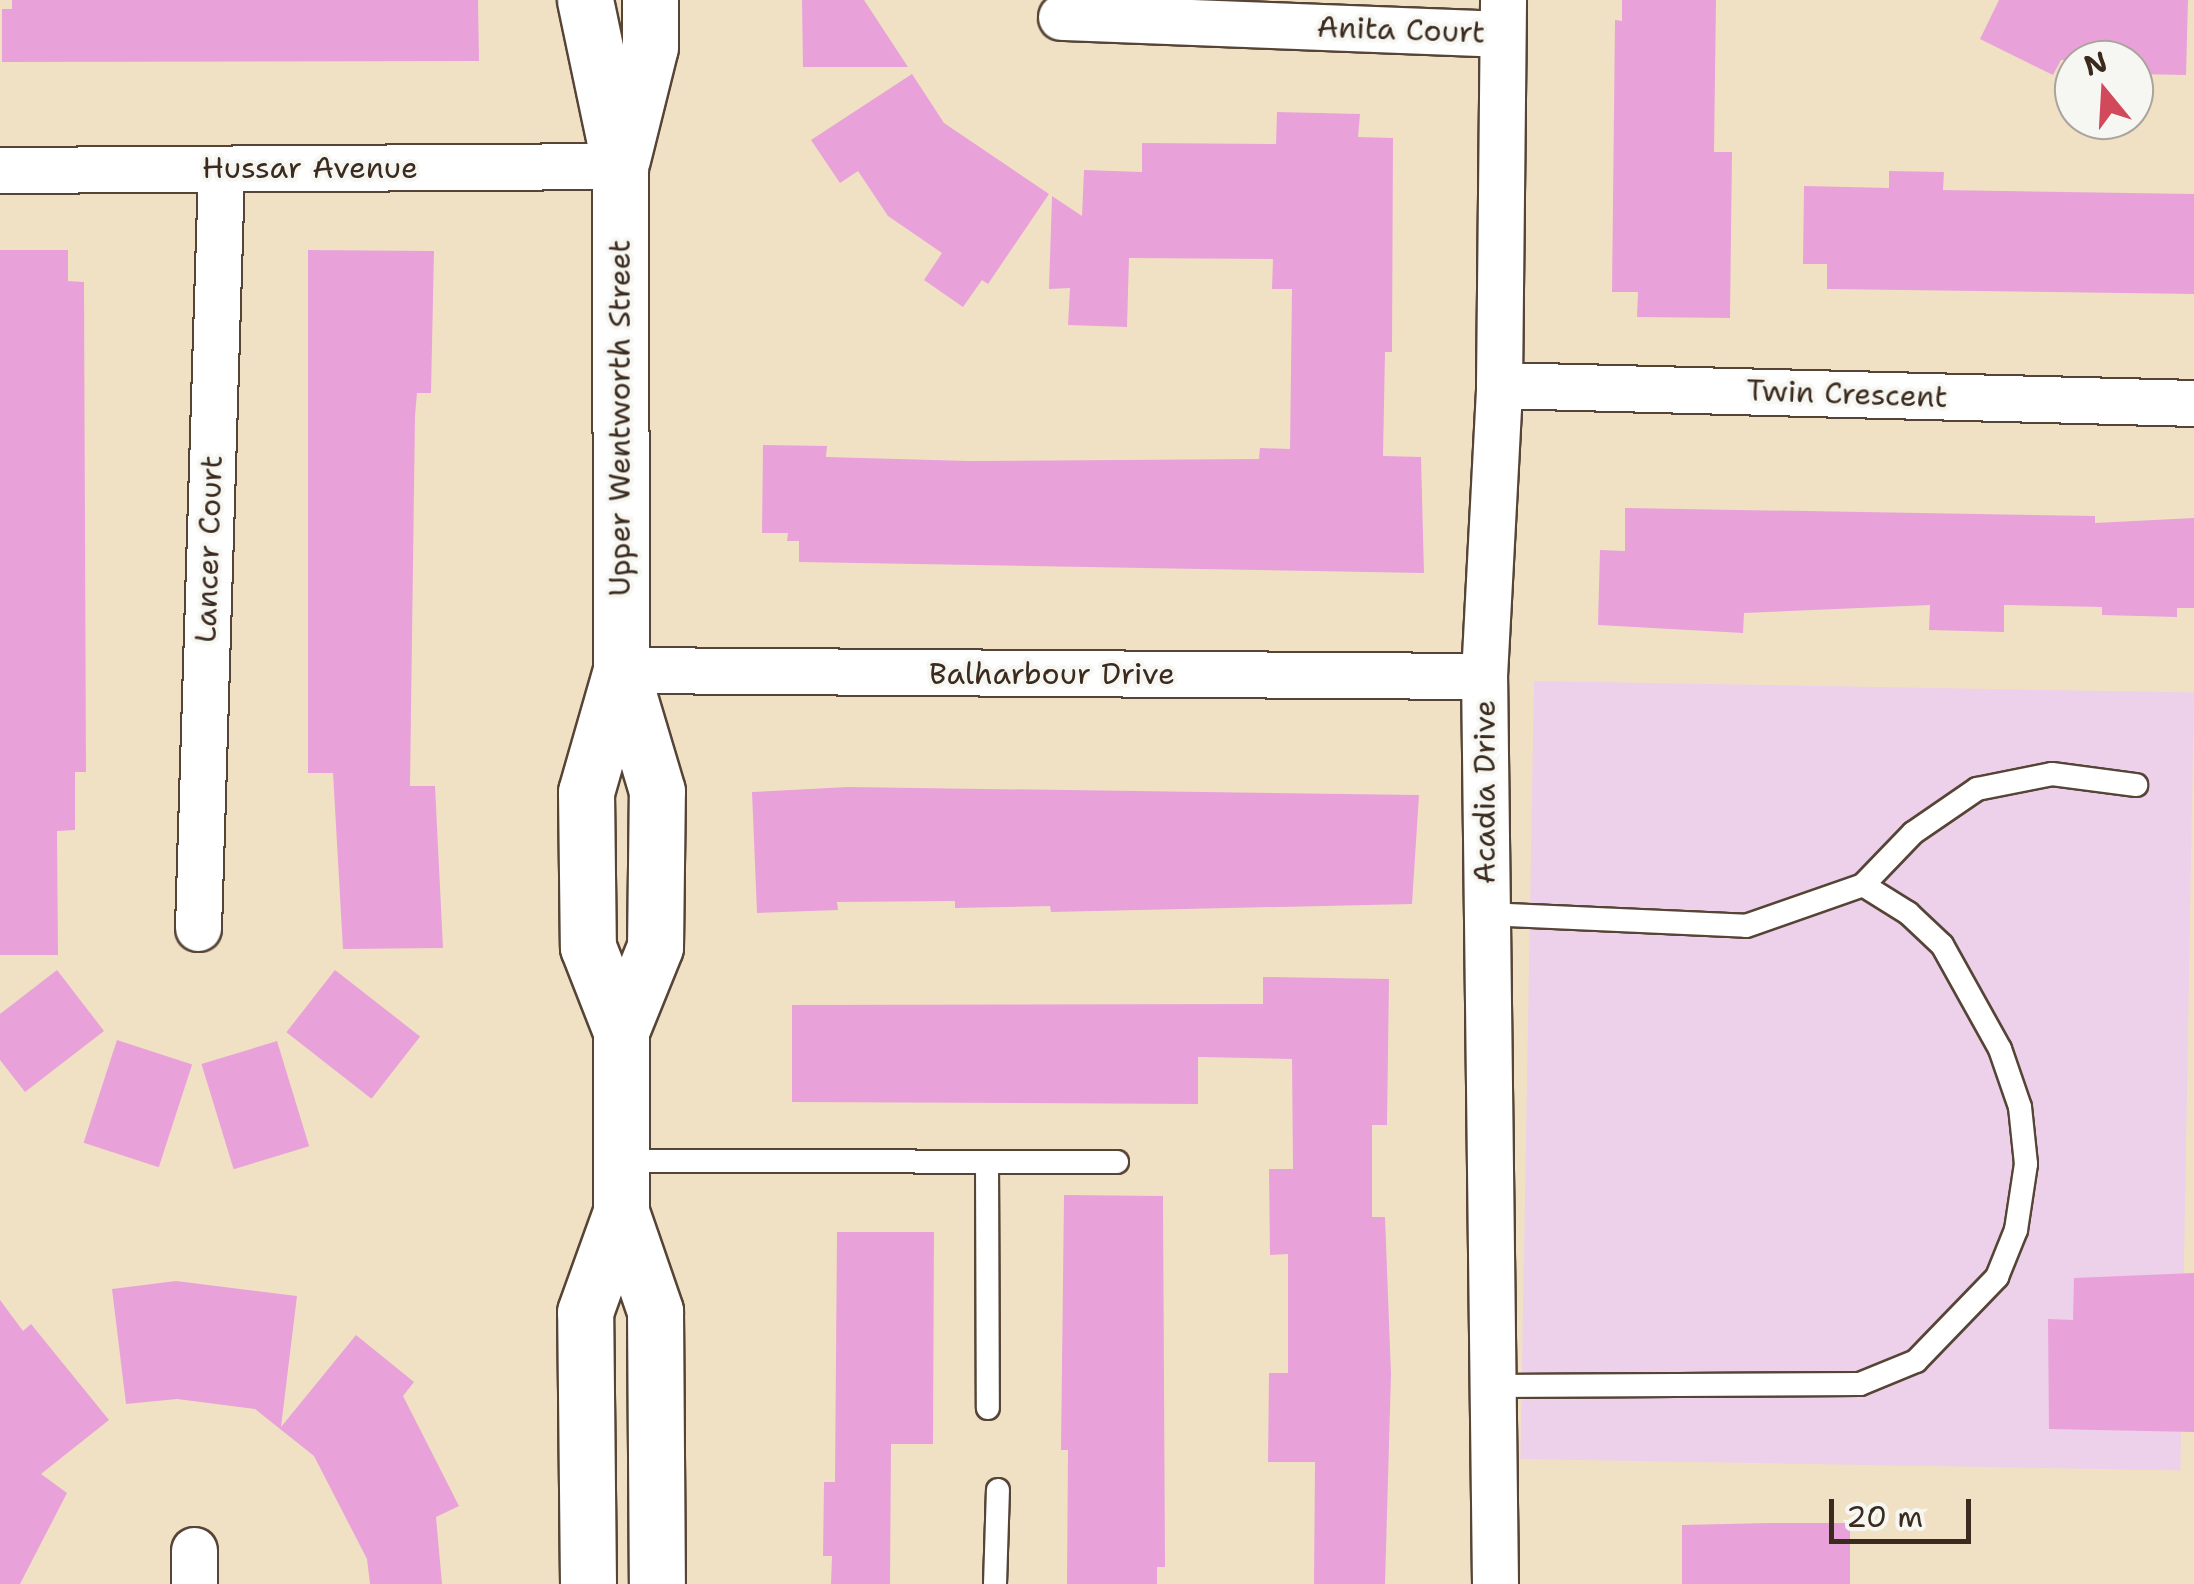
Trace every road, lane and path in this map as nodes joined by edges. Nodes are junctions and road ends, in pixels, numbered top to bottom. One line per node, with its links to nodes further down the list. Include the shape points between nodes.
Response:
1 (586, 0): 5 (main road, Upper Wentworth Street)
2 (650, 0): 5 (main road, Upper Wentworth Street, via 650,46)
3 (1060, 17): 4 (street, Anita Court)
4 (1502, 17): 8 (street, Acadia Drive)
5 (620, 166): 6 (street, Hussar Avenue); 10 (main road, Upper Wentworth Street)
6 (221, 168): 7 (street, Hussar Avenue); 15 (street, Lancer Court)
7 (0, 170)
8 (1500, 385): 9 (street, Twin Crescent); 11 (street, Acadia Drive)
9 (2194, 403)
10 (621, 670): 11 (street, Balharbour Drive); 16 (main road, Upper Wentworth Street, via 586,792 588,947); 16 (main road, Upper Wentworth Street, via 657,810 655,946)
11 (1484, 676): 14 (street, Acadia Drive)
12 (2136, 785): 13 (lane, via 2052,774 1977,790 1913,834)
13 (1862, 885): 14 (lane, via 1746,926); 20 (lane, via 1908,913 1942,945 2000,1049 2020,1106 2026,1164 2016,1230 1997,1277 1916,1362 1860,1384)
14 (1486, 914): 20 (street, Acadia Drive)
15 (198, 928)
16 (620, 1031): 19 (main road, Upper Wentworth Street)
17 (986, 1162): 18 (lane); 19 (lane); 21 (lane)
18 (1117, 1162)
19 (621, 1186): 23 (main road, Upper Wentworth Street, via 585,1312); 24 (main road, Upper Wentworth Street, via 654,1311)
20 (1494, 1386): 26 (street, Acadia Drive)
21 (988, 1408)
22 (998, 1490): 25 (lane)
23 (588, 1584)
24 (657, 1584)
25 (994, 1584)
26 (1494, 1584)

